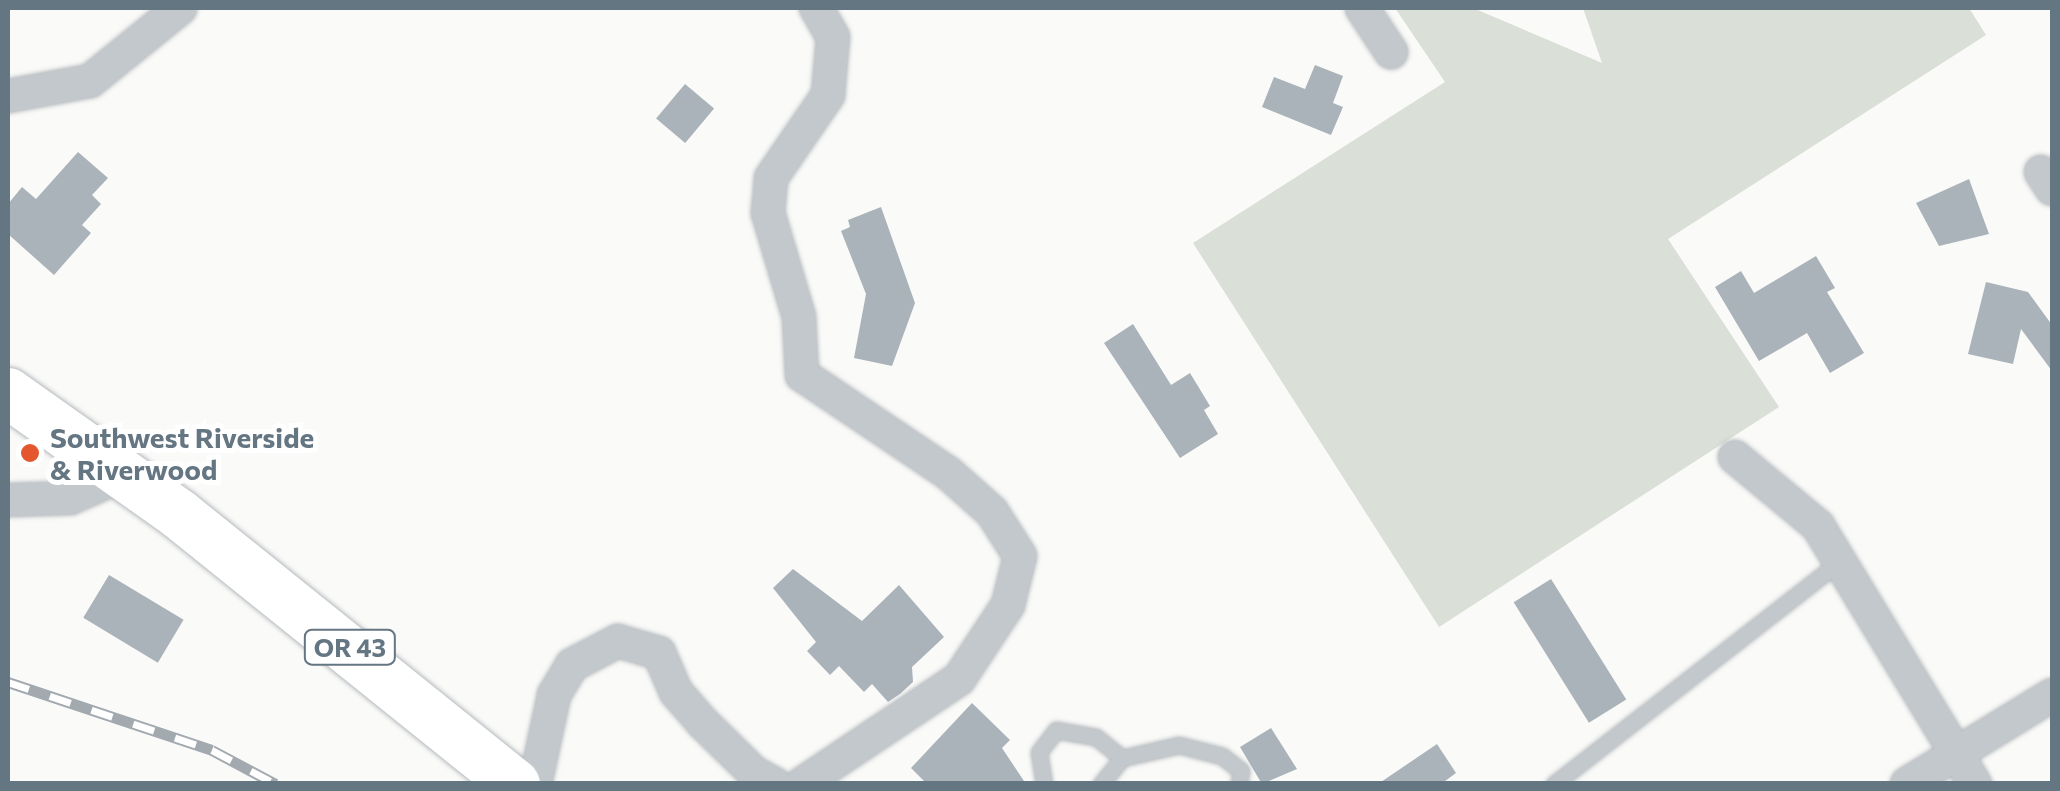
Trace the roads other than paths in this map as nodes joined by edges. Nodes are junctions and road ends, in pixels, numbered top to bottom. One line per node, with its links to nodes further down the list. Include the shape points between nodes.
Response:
1 (180, 8): 5 (street, via 90,81)
2 (816, 8): 17 (street, via 833,37 828,95 771,178 768,212 799,317 802,375 948,472 992,512 1020,556 1008,605 959,679)
3 (1362, 8): 4 (street)
4 (1391, 52)
5 (8, 96)
6 (8, 393): 8 (main road, OR 43)
7 (1735, 456): 10 (street, via 1806,512)
8 (118, 476): 9 (street, via 70,498); 14 (main road, OR 43, via 180,515)
9 (8, 500)
10 (1840, 560): 12 (street); 21 (lane)
11 (2052, 695): 12 (street)
12 (1959, 752): 22 (street); 23 (street)
13 (1122, 758): 18 (lane, via 1096,737 1056,730 1039,752); 19 (lane); 20 (lane, via 1179,745 1222,756 1241,771)
14 (516, 784)
15 (535, 784): 16 (street, via 554,695 572,666 618,642 659,654 676,692 703,724)
16 (775, 784)
17 (802, 784)
18 (1044, 784)
19 (1101, 784)
20 (1239, 784)
21 (1554, 784)
22 (1907, 784)
23 (1975, 784)

